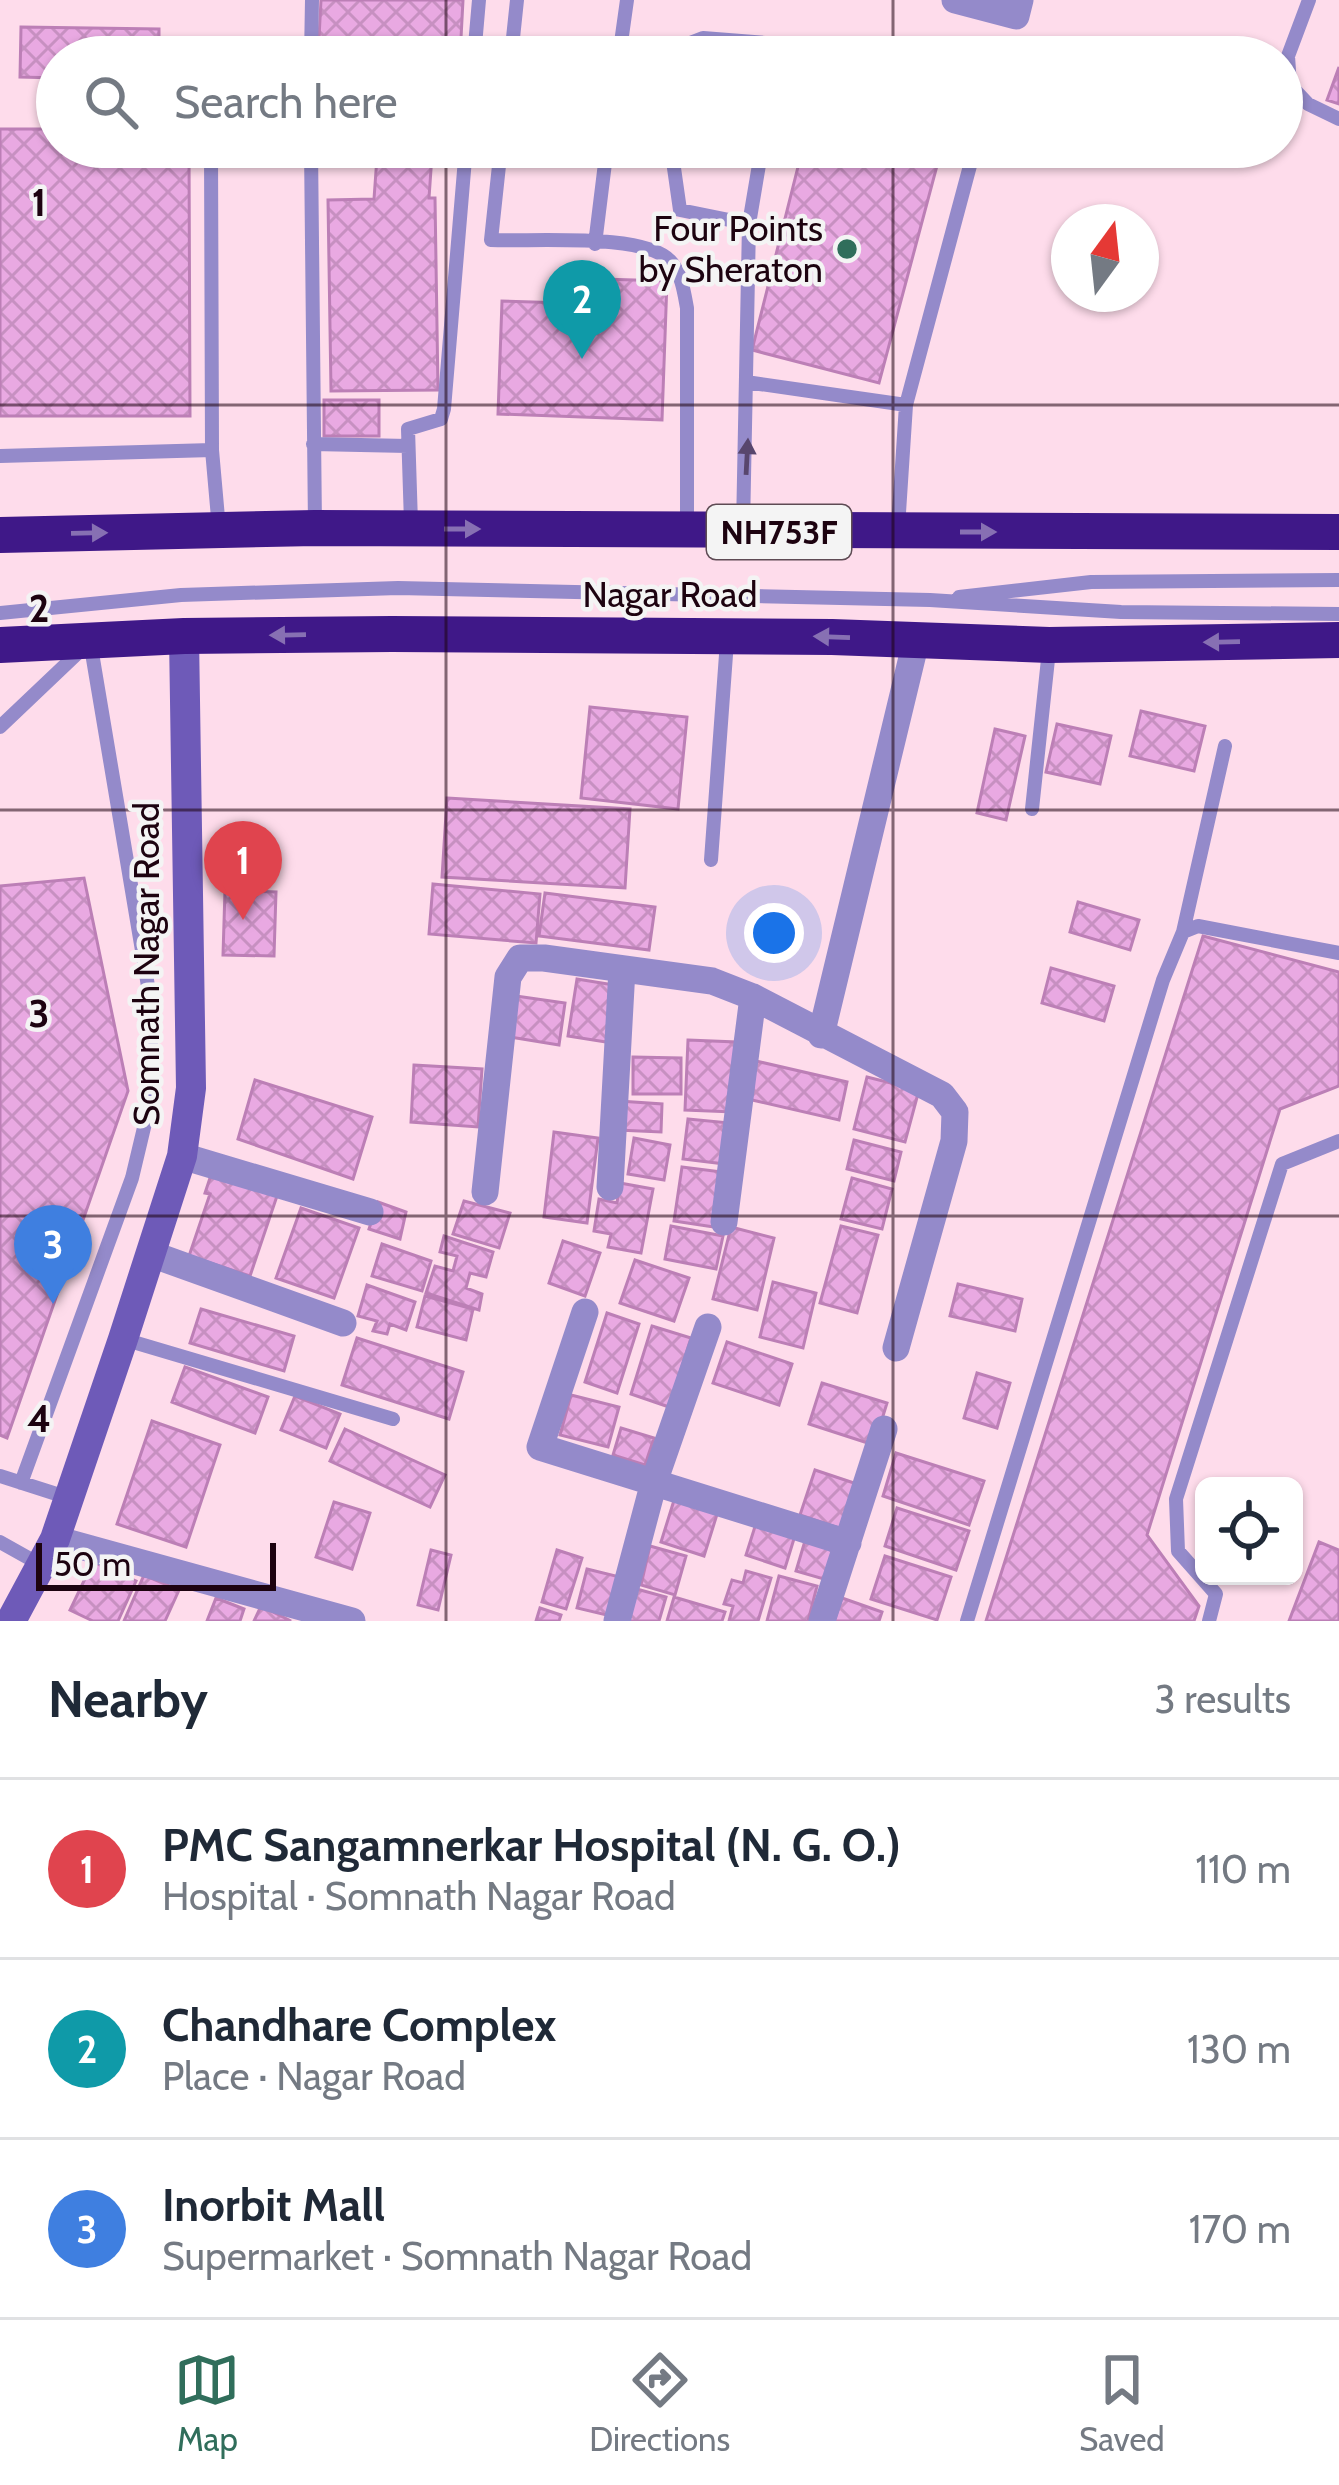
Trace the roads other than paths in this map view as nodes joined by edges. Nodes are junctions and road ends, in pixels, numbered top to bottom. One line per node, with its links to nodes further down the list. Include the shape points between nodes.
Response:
1 (312, 0): 8 (lane)
2 (478, 0): 9 (lane)
3 (517, 0): 10 (lane)
4 (627, 0): 11 (lane)
5 (955, 0): 6 (street, via 1016,16)
6 (1020, 0)
7 (1309, 0): 12 (lane)
8 (311, 36)
9 (475, 36)
10 (513, 36)
11 (622, 36)
12 (1296, 36)
13 (1303, 99): 14 (lane)
14 (1339, 119)
15 (212, 168): 29 (lane)
16 (311, 168): 27 (lane)
17 (464, 168): 28 (lane, via 444,409 441,419 408,429)
18 (499, 168): 24 (lane, via 491,240)
19 (604, 168): 24 (lane)
20 (674, 168): 23 (lane, via 680,209)
21 (758, 168): 23 (lane)
22 (970, 168): 26 (lane)
23 (748, 224): 25 (lane)
24 (595, 244): 34 (lane, via 649,246 680,277 687,308)
25 (746, 382): 26 (lane); 35 (lane, one-way to 25)
26 (906, 405): 36 (lane)
27 (313, 444): 28 (lane); 31 (lane)
28 (409, 446): 33 (lane)
29 (212, 450): 30 (lane); 32 (lane)
30 (0, 456)
31 (315, 528): 32 (highway, Nagar Road / NH753F); 33 (highway, Nagar Road / NH753F)
32 (219, 529): 38 (highway, Nagar Road / NH753F, one-way to 32)
33 (411, 529): 34 (highway, Nagar Road / NH753F, one-way to 34)
34 (687, 531): 35 (highway, Nagar Road / NH753F)
35 (743, 531): 36 (highway, Nagar Road / NH753F)
36 (898, 532): 37 (highway, Nagar Road / NH753F, one-way to 37)
37 (1339, 532)
38 (0, 535)
39 (1339, 580): 40 (lane, via 1090,581)
40 (930, 600): 41 (lane, via 398,588); 42 (lane)
41 (0, 613)
42 (1339, 614)
43 (184, 636): 44 (highway, Nagar Road, one-way to 43); 47 (highway, Nagar Road); 60 (street, Somnath Nagar Road, via 191,1088)
44 (727, 636): 45 (highway, Nagar Road, one-way to 44); 53 (lane)
45 (916, 640): 48 (highway, Nagar Road); 58 (street)
46 (1339, 640): 48 (highway, Nagar Road, one-way to 48)
47 (90, 641): 49 (highway, Nagar Road); 50 (lane); 75 (lane, via 150,998 152,1094 132,1178)
48 (1049, 644): 52 (lane)
49 (0, 646)
50 (0, 727)
51 (1225, 746): 54 (lane)
52 (1032, 809)
53 (711, 860)
54 (1183, 932): 55 (lane, via 1198,926); 84 (lane)
55 (1339, 953)
56 (622, 969): 57 (street, via 712,981); 61 (street); 62 (street, via 520,958 508,977)
57 (753, 997): 58 (street); 64 (street)
58 (821, 1035): 70 (street, via 942,1095 955,1112 954,1141)
59 (1339, 1141): 85 (lane, via 1282,1164 1176,1499 1178,1551 1216,1594)
60 (182, 1156): 63 (street); 65 (street, Somnath Nagar Road)
61 (610, 1187)
62 (485, 1192)
63 (370, 1212)
64 (724, 1222)
65 (151, 1254): 67 (street); 69 (street, Somnath Nagar Road)
66 (585, 1312): 74 (street, via 540,1447)
67 (343, 1323)
68 (708, 1327): 74 (street)
69 (123, 1339): 71 (lane); 76 (street, Somnath Nagar Road)
70 (896, 1348)
71 (393, 1419)
72 (884, 1429): 78 (street)
73 (0, 1476): 75 (lane)
74 (653, 1482): 78 (street); 82 (street)
75 (21, 1483): 76 (lane)
76 (69, 1498): 79 (street, Somnath Nagar Road)
77 (0, 1542): 79 (lane)
78 (848, 1543): 83 (street)
79 (48, 1552): 80 (street); 81 (street, Somnath Nagar Road)
80 (340, 1619)
81 (11, 1621)
82 (617, 1621)
83 (822, 1621)
84 (967, 1621)
85 (1209, 1621)

